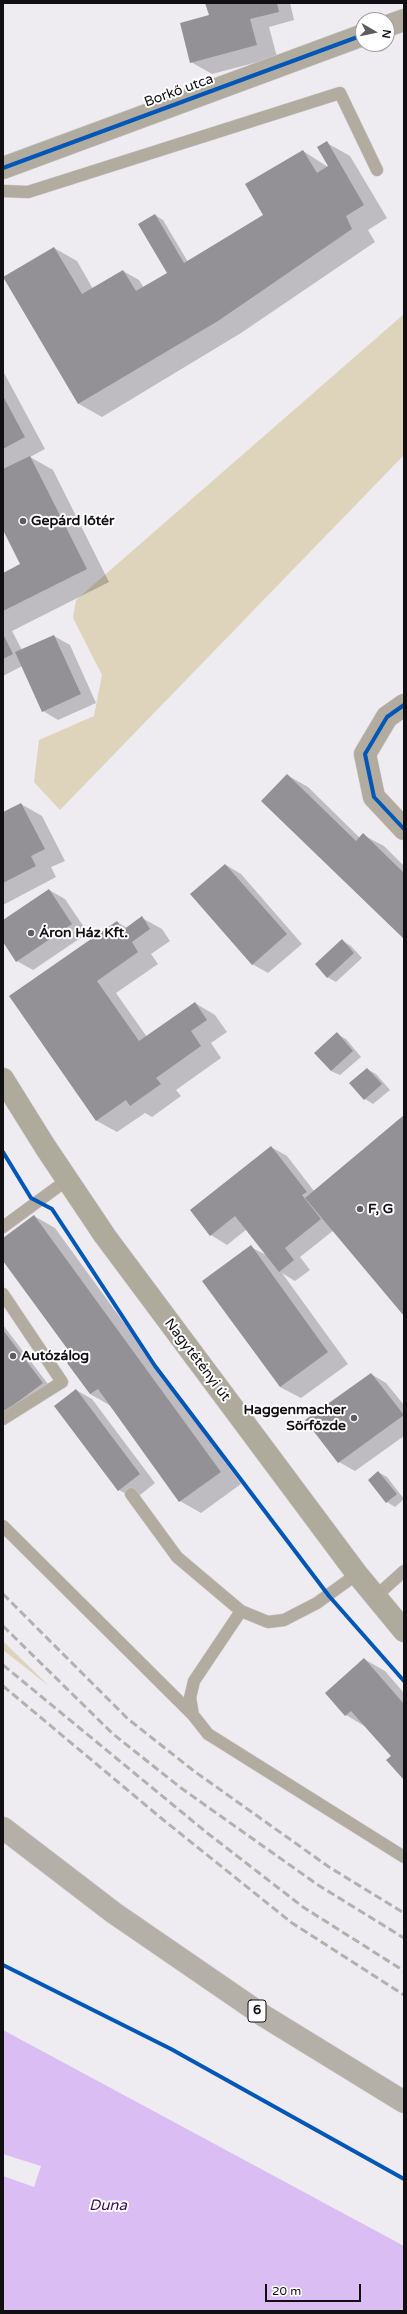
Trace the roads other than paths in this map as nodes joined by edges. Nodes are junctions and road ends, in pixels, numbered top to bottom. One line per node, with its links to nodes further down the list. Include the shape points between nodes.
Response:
1 (355, 38): 2 (street, Borkő utca)
2 (3, 168)
3 (377, 170): 4 (lane, via 340,93 28,192)
4 (3, 191)
5 (404, 705): 6 (street, via 387,717 365,754 374,797)
6 (404, 829)
7 (3, 1079): 8 (main road, Nagytétényi út)
8 (67, 1180): 9 (lane); 15 (main road, Nagytétényi út, via 114,1249)
9 (3, 1227)
10 (3, 1294): 11 (lane, via 62,1382)
11 (3, 1419)
12 (131, 1494): 17 (lane, via 177,1557)
13 (3, 1526): 19 (lane)
14 (404, 1571): 16 (lane)
15 (357, 1574): 16 (main road, Nagytétényi út); 17 (lane, via 329,1596 284,1620 268,1622)
16 (376, 1597): 18 (main road, Nagytétényi út)
17 (241, 1611): 19 (lane, via 194,1680 190,1698)
18 (404, 1632)
19 (193, 1715): 21 (lane, via 208,1734)
20 (3, 1828): 22 (main road, 6, via 114,1913 264,2016)
21 (404, 1856)
22 (404, 2102)

